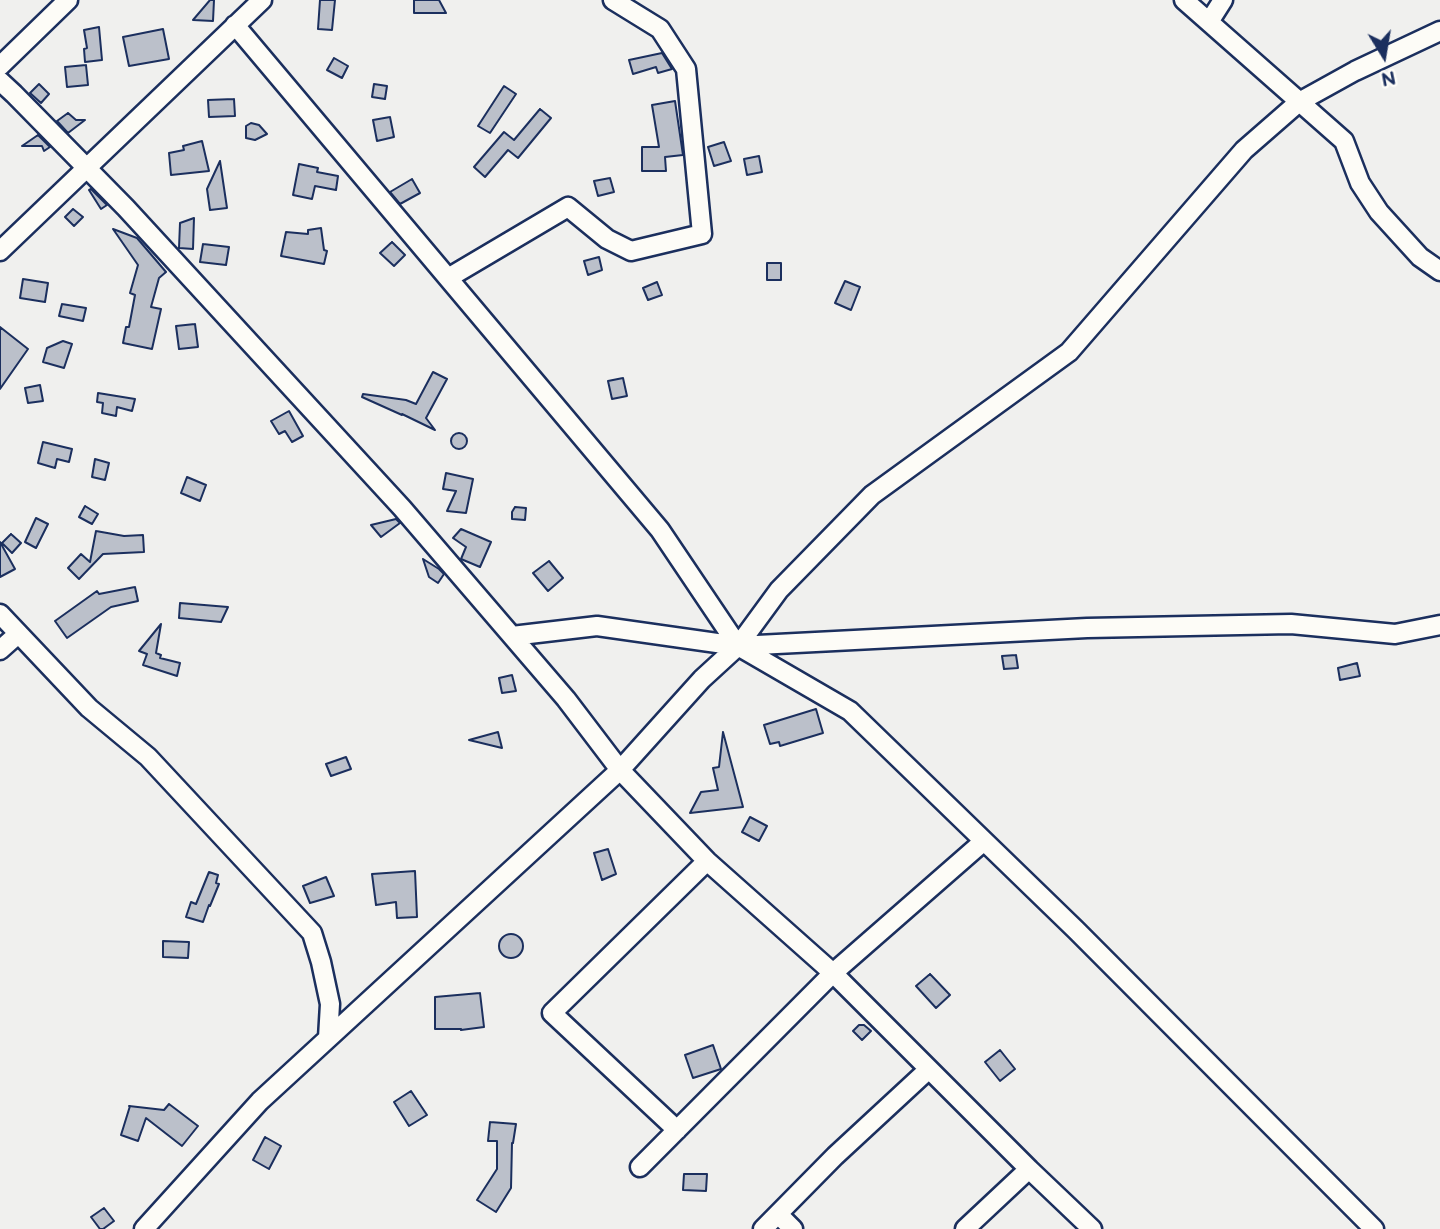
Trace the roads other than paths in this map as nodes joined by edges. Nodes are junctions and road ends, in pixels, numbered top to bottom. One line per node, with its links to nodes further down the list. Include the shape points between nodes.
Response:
1 (68, 0): 9 (street)
2 (262, 0): 7 (street)
3 (613, 0): 15 (street, via 660,29 686,69 702,234 631,251 607,239 568,207)
4 (1184, 0): 6 (street)
5 (1223, 0): 6 (street)
6 (1209, 22): 11 (street)
7 (235, 25): 12 (street); 15 (street)
8 (1440, 31): 11 (street)
9 (0, 66)
10 (0, 81): 12 (street)
11 (1299, 102): 14 (street, via 1344,141 1360,183 1379,212 1420,257); 20 (street, via 1244,150 1069,352 872,495 779,590)
12 (87, 168): 13 (street); 19 (street, via 402,508)
13 (0, 251)
14 (1440, 271)
15 (447, 278): 20 (street, via 660,530)
16 (0, 614): 18 (street)
17 (1440, 625): 20 (street, via 1395,634 1291,624)
18 (18, 634): 21 (street); 26 (street, via 89,708 148,757 312,933 330,1004)
19 (512, 636): 20 (street, via 597,626); 22 (street)
20 (738, 646): 22 (street, via 702,679); 23 (street, via 850,710)
21 (0, 650)
22 (620, 771): 24 (street); 26 (street)
23 (984, 841): 25 (street); 37 (street)
24 (707, 862): 25 (street); 28 (street, via 552,1013)
25 (833, 973): 27 (street); 28 (street)
26 (328, 1038): 32 (street, via 260,1101)
27 (929, 1069): 30 (street); 31 (street)
28 (677, 1130): 29 (street)
29 (640, 1167)
30 (1029, 1169): 35 (street); 36 (street)
31 (778, 1214): 33 (street); 34 (street)
32 (144, 1229)
33 (764, 1229)
34 (793, 1229)
35 (965, 1229)
36 (1092, 1229)
37 (1374, 1229)

